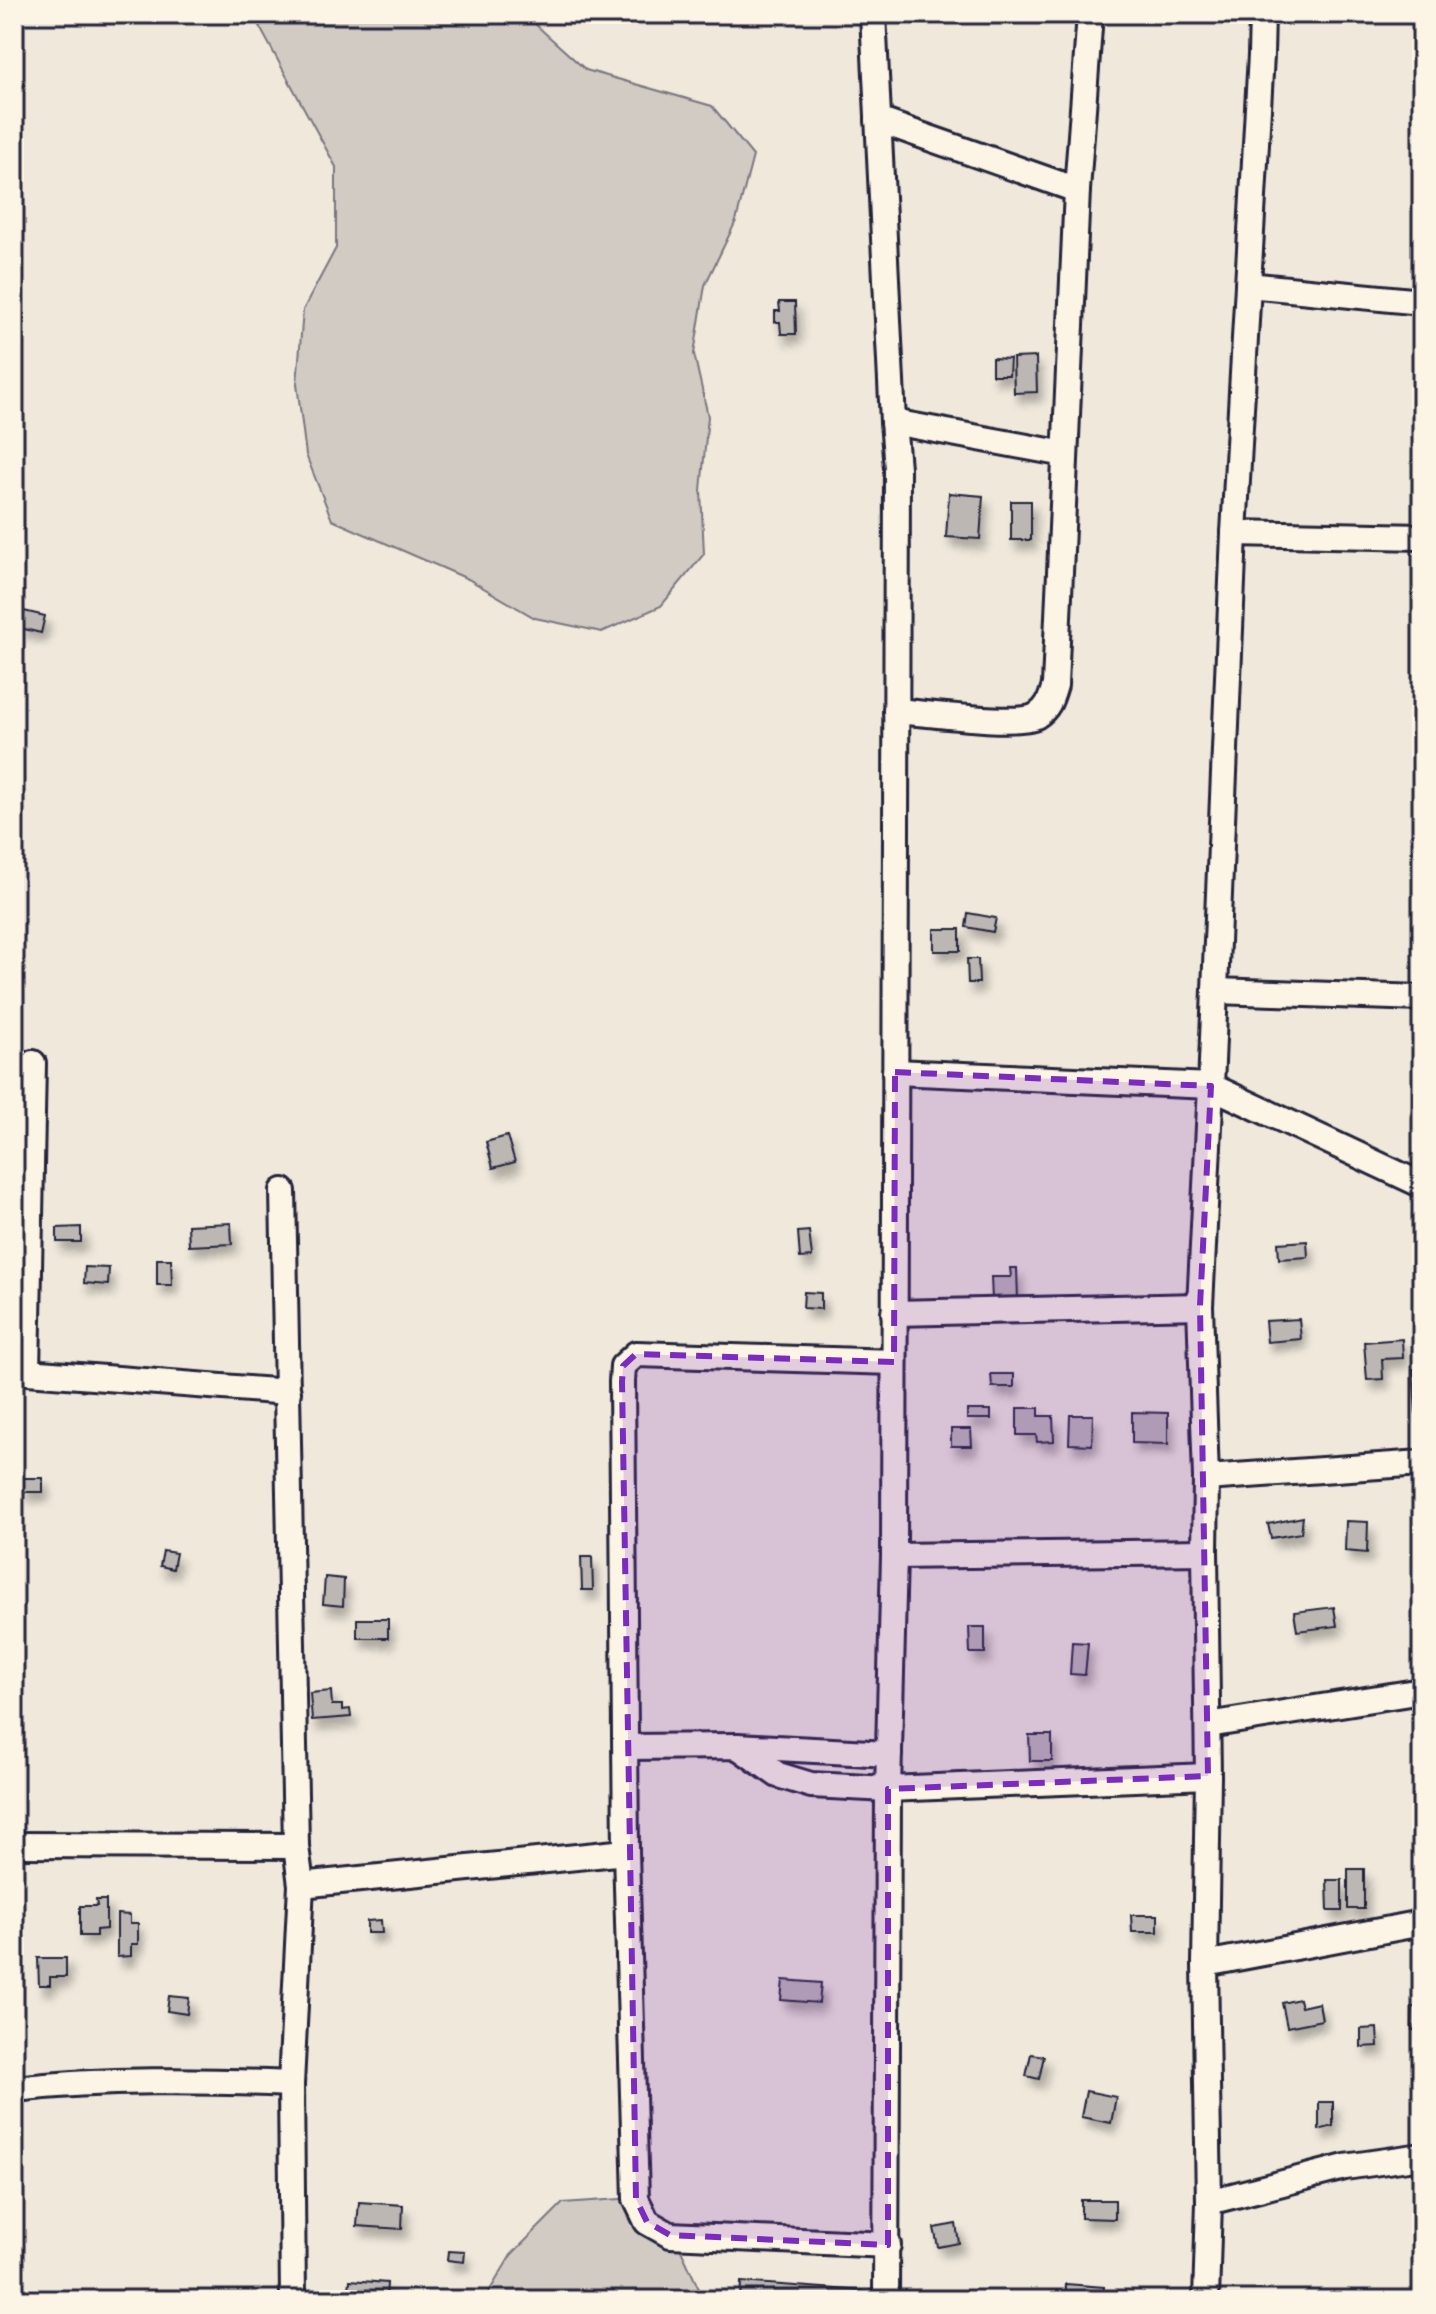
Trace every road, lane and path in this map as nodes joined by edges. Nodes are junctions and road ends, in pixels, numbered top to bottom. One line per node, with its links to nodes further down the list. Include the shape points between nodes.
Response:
1 (873, 14): 4 (street)
2 (1090, 14): 5 (street)
3 (1262, 14): 6 (street)
4 (878, 120): 5 (street); 8 (street)
5 (1077, 190): 9 (street)
6 (1248, 285): 7 (street); 10 (street)
7 (1422, 302)
8 (893, 422): 9 (street); 12 (street)
9 (1065, 454): 12 (street, via 1055,685 1049,706 1034,717 1012,720)
10 (1234, 533): 11 (street); 13 (street)
11 (1422, 537)
12 (896, 711): 16 (street)
13 (1215, 991): 14 (street); 17 (street)
14 (1422, 998)
15 (33, 1063): 23 (street, via 27,1372)
16 (895, 1072): 17 (street); 21 (street)
17 (1211, 1086): 18 (street); 20 (street)
18 (1422, 1185)
19 (283, 1191): 23 (street)
20 (1200, 1306): 21 (street); 25 (street)
21 (894, 1313): 22 (street)
22 (894, 1362): 27 (street); 31 (street, via 636,1354 623,1366)
23 (288, 1392): 36 (street)
24 (1422, 1463): 25 (street)
25 (1206, 1478): 26 (street)
26 (1205, 1552): 27 (street); 29 (street)
27 (894, 1556): 32 (street)
28 (1422, 1691): 29 (street)
29 (1208, 1725): 33 (street)
30 (737, 1746): 31 (street); 32 (street); 34 (street, via 778,1775 811,1785)
31 (626, 1747): 37 (street)
32 (889, 1754): 34 (street)
33 (1208, 1776): 34 (street); 40 (street)
34 (888, 1789): 45 (street)
35 (14, 1845): 36 (street)
36 (296, 1846): 38 (street)
37 (626, 1852): 38 (street); 45 (street, via 636,2199 647,2222 670,2235)
38 (301, 1885): 41 (street)
39 (1422, 1923): 40 (street)
40 (1205, 1964): 44 (street)
41 (291, 2084): 42 (street, via 71,2083); 46 (street)
42 (14, 2089)
43 (1422, 2156): 44 (street, via 1345,2167)
44 (1209, 2202): 48 (street)
45 (888, 2245): 47 (street)
46 (293, 2300)
47 (886, 2300)
48 (1206, 2300)

